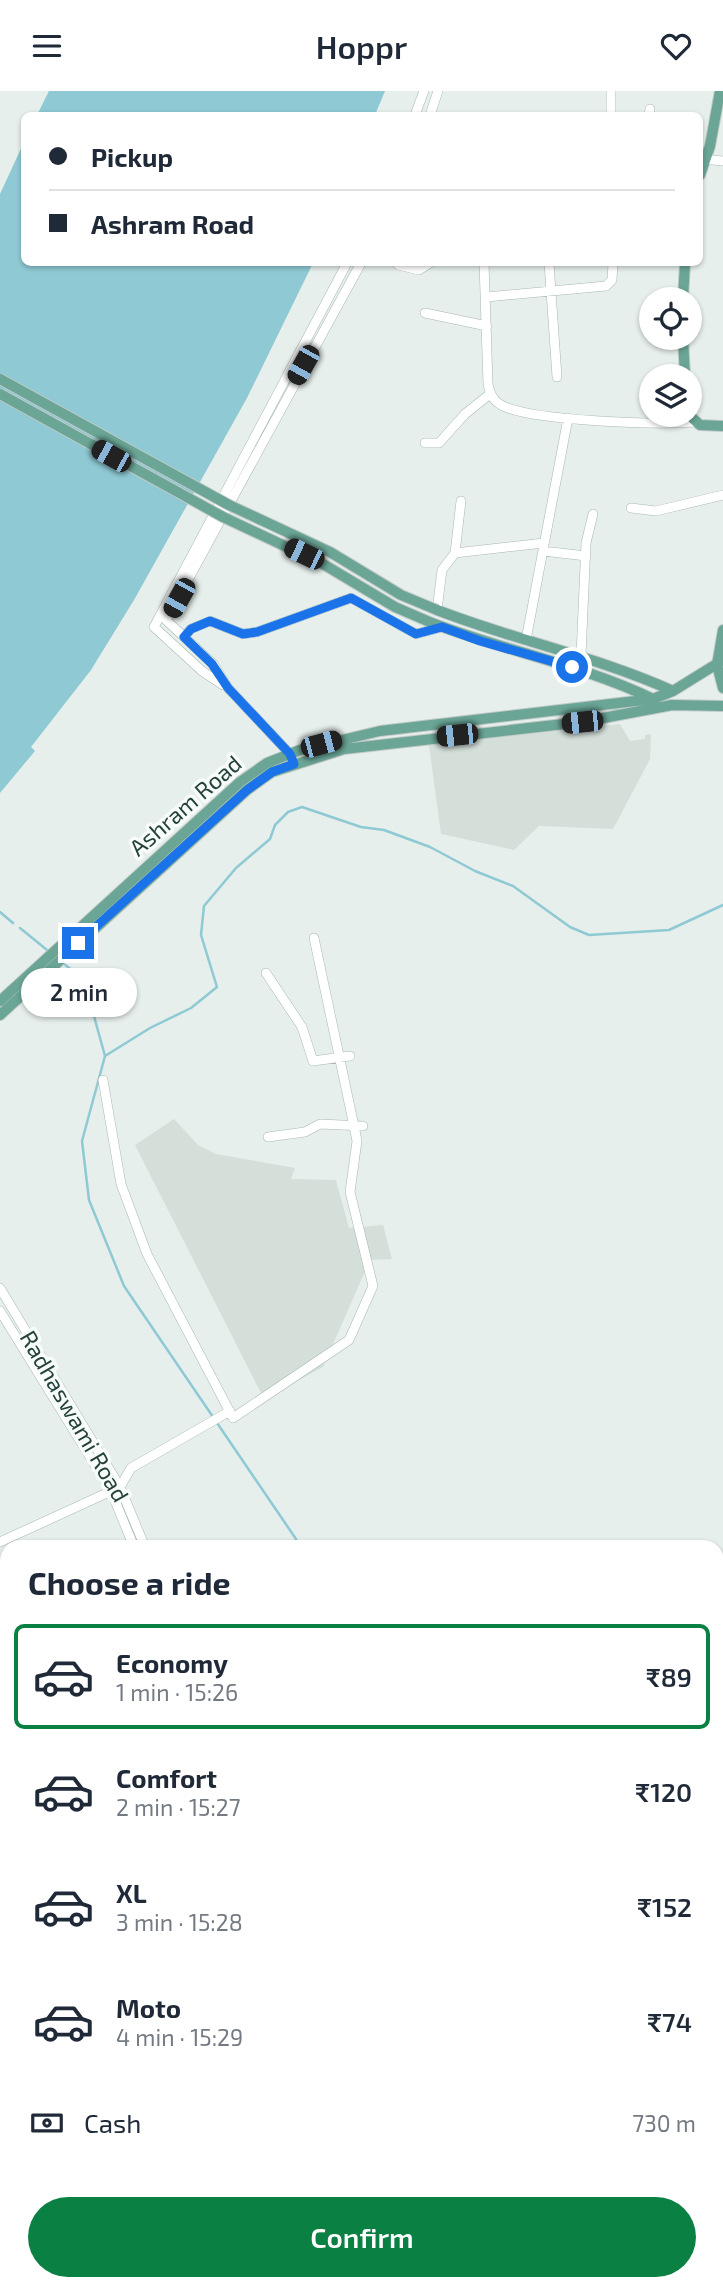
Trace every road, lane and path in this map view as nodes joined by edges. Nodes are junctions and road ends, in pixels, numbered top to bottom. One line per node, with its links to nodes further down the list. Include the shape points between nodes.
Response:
1 (424, 91): 5 (street)
2 (438, 91): 6 (street)
3 (611, 91): 7 (street)
4 (720, 91): 8 (main road)
5 (416, 112)
6 (431, 112)
7 (611, 112)
8 (703, 156)
9 (703, 160): 10 (street)
10 (723, 161)
11 (345, 266): 47 (street, via 154,628)
12 (359, 266): 43 (street, via 166,620)
13 (402, 266): 14 (street, via 419,270)
14 (425, 266)
15 (484, 266): 21 (street)
16 (549, 266): 20 (street)
17 (614, 266): 20 (street, via 606,286)
18 (685, 266): 19 (main road)
19 (684, 287)
20 (551, 291): 21 (street); 24 (street)
21 (486, 297): 23 (street)
22 (425, 313): 23 (street)
23 (486, 326): 27 (street)
24 (557, 377)
25 (0, 379): 40 (main road, bridge, via 229,505 318,546 401,595)
26 (0, 394): 41 (main road, bridge, via 223,517)
27 (490, 394): 28 (street, via 505,407); 32 (street, via 439,443)
28 (568, 418): 29 (street); 37 (street)
29 (639, 419)
30 (702, 421): 31 (main road)
31 (723, 426)
32 (425, 443)
33 (723, 495): 35 (street, via 656,511)
34 (461, 501): 38 (street)
35 (631, 508)
36 (593, 514): 39 (street)
37 (543, 547): 38 (street); 39 (street); 44 (street)
38 (455, 553): 40 (street, via 442,570)
39 (586, 556): 45 (street)
40 (438, 611): 44 (main road)
41 (437, 625): 43 (street, via 416,634 351,598 257,632 243,634 210,621); 50 (main road, via 624,684)
42 (723, 631): 46 (main road)
43 (184, 637): 47 (street, via 212,664)
44 (526, 640): 45 (main road)
45 (581, 655): 49 (main road)
46 (720, 663): 48 (main road); 49 (main road, Ashram Road)
47 (228, 688): 53 (street)
48 (723, 688)
49 (673, 691): 50 (main road, Ashram Road)
50 (653, 699): 51 (main road); 53 (main road, Ashram Road, via 380,731)
51 (672, 705): 52 (main road, Ashram Road); 53 (main road, Ashram Road, via 582,722 381,743)
52 (723, 706)
53 (292, 759): 56 (main road, Ashram Road, via 267,763 240,782); 57 (main road, Ashram Road, via 247,790)
54 (314, 938): 59 (street)
55 (266, 973): 59 (street, via 302,1027 313,1061)
56 (0, 1001)
57 (0, 1015)
58 (350, 1056): 59 (street)
59 (338, 1058): 61 (street)
60 (103, 1080): 65 (street, via 121,1184 147,1254)
61 (359, 1126): 62 (street, via 320,1124 305,1132); 65 (street, via 350,1192 373,1286 349,1340 233,1418)
62 (268, 1137)
63 (0, 1288): 66 (street, Radhaswami Road)
64 (0, 1311): 66 (street, Radhaswami Road)
65 (230, 1411): 66 (street, via 131,1468)
66 (116, 1489): 67 (street); 68 (street, Radhaswami Road); 69 (street, Radhaswami Road)
67 (4, 1540)
68 (132, 1540)
69 (142, 1540)

